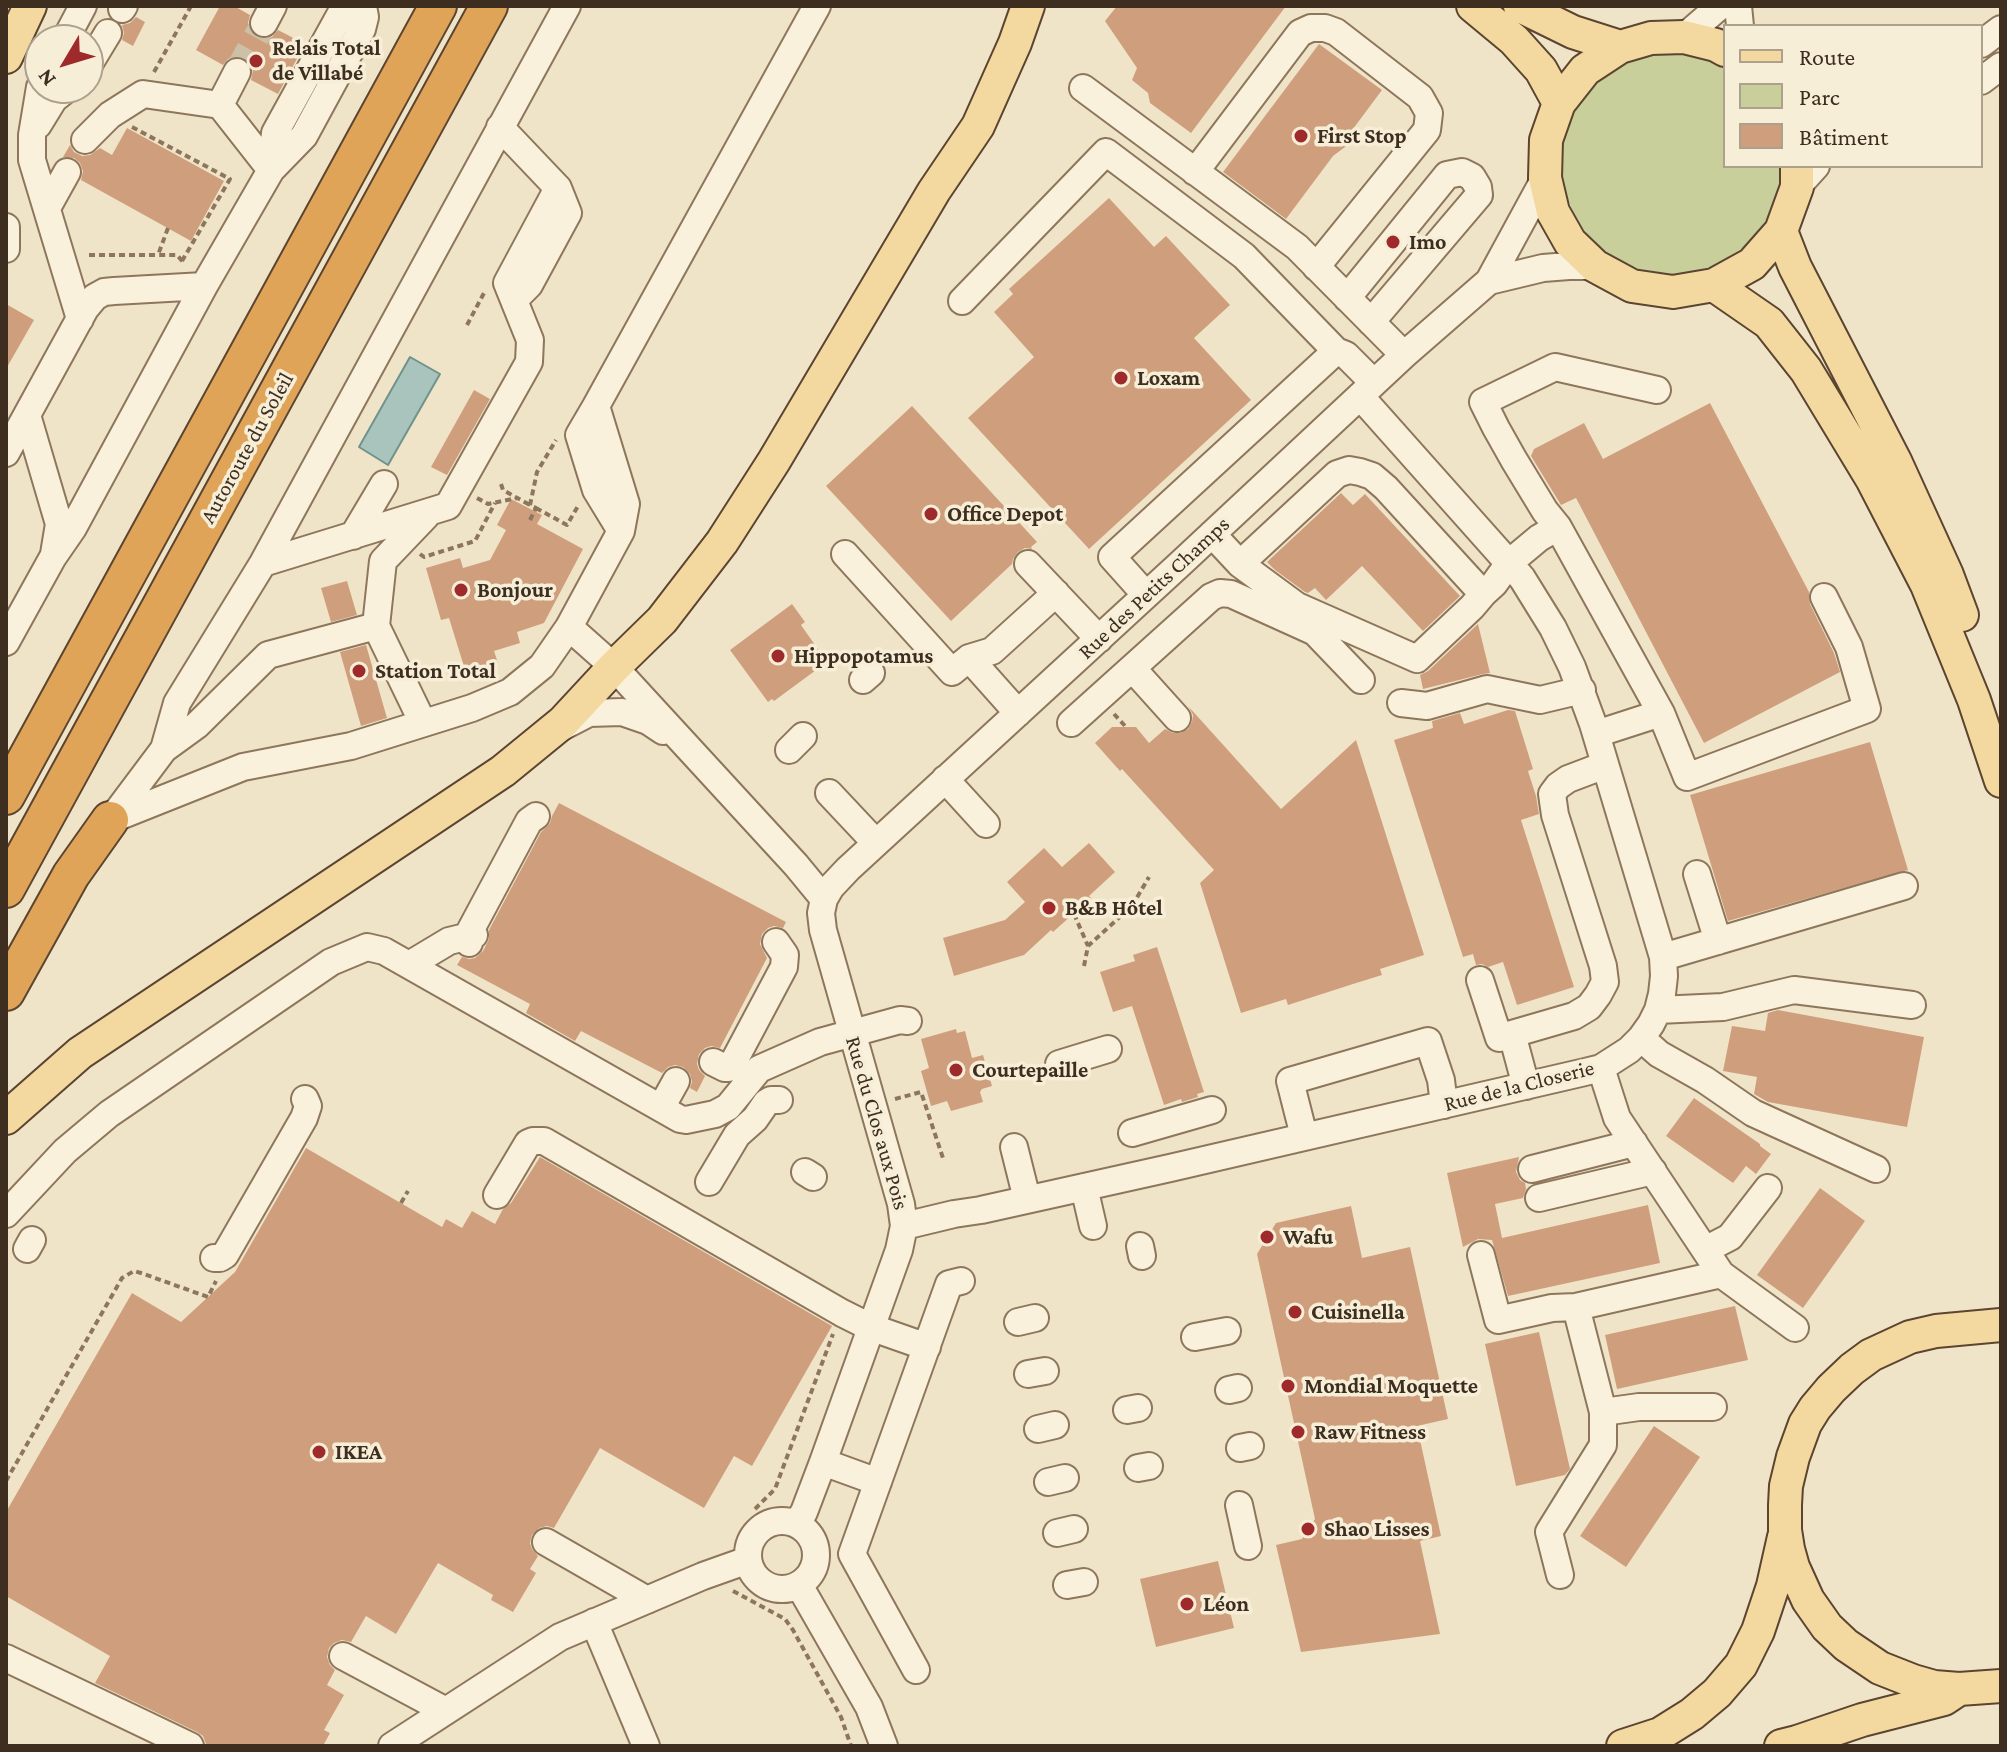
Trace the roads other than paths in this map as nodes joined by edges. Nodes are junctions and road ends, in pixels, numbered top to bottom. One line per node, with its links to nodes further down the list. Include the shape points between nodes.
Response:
1 (30, 6): 21 (main road)
2 (83, 6): 13 (street)
3 (345, 6): 33 (street, via 275,133)
4 (363, 6): 33 (street, via 362,29 304,136)
5 (438, 6): 97 (highway, Autoroute du Soleil)
6 (489, 6): 104 (highway, Autoroute du Soleil)
7 (567, 6): 30 (street)
8 (817, 6): 73 (street, via 579,435 596,490 621,531)
9 (1028, 6): 78 (main road, via 978,126 774,461 722,542 662,620)
10 (1473, 6): 26 (main road, via 1541,70)
11 (1520, 6): 19 (main road)
12 (1720, 6): 16 (street)
13 (73, 24)
14 (2001, 29): 18 (street)
15 (108, 33): 17 (street)
16 (1684, 37): 19 (main road, via 1651,38); 20 (main road)
17 (104, 40)
18 (1983, 42)
19 (1620, 47): 26 (main road, via 1585,70)
20 (1723, 49)
21 (6, 57)
22 (2001, 66): 24 (street)
23 (237, 72): 29 (street)
24 (1983, 80)
25 (1083, 88): 35 (street)
26 (1559, 103): 37 (main road, via 1546,140)
27 (37, 104): 31 (street)
28 (51, 104): 31 (street)
29 (220, 105): 32 (street, via 143,94 110,115); 33 (street)
30 (500, 127): 58 (street, via 558,188 507,283 530,340 529,362 448,506); 64 (street)
31 (32, 135): 38 (street, via 32,160)
32 (85, 140)
33 (271, 170): 44 (street)
34 (67, 172): 38 (street)
35 (1195, 172): 43 (street); 43 (street, via 1300,33 1311,28 1336,32 1420,97 1429,113 1427,130)
36 (1804, 173): 40 (main road)
37 (1545, 178): 42 (main road, via 1553,212 1570,242); 45 (street, Rue des Petits Champs)
38 (47, 208): 49 (street)
39 (6, 227): 41 (street)
40 (1781, 231): 46 (main road, via 1752,264); 88 (main road, via 1947,575)
41 (6, 249)
42 (1595, 266): 45 (street, Rue des Petits Champs, via 1543,268); 46 (main road, via 1632,286 1673,292)
43 (1316, 267): 47 (street)
44 (196, 277): 49 (street, via 104,292); 63 (street, via 73,528)
45 (1489, 281): 52 (street, Rue des Petits Champs)
46 (1714, 285): 95 (main road, via 1769,323 1806,370 1872,479 1927,585)
47 (1347, 298): 50 (street); 50 (street, via 1447,175 1462,172 1472,177 1479,195)
48 (962, 301): 51 (street, Rue de la Closerie, via 1106,152 1244,256)
49 (80, 319): 55 (street)
50 (1371, 322): 52 (street)
51 (1336, 351): 53 (street, Rue de la Closerie, via 1346,355); 71 (street, via 1112,557)
52 (1404, 355): 53 (street, Rue des Petits Champs)
53 (1367, 389): 60 (street, Rue des Petits Champs); 65 (street, Rue de la Closerie)
54 (1657, 390): 59 (street, via 1555,367 1483,402)
55 (27, 415): 56 (street); 63 (street, via 59,524)
56 (6, 453)
57 (384, 484): 61 (street)
58 (427, 514): 61 (street); 72 (street, via 383,561)
59 (1558, 527): 65 (street); 84 (street)
60 (1212, 534): 67 (street); 71 (street, Rue des Petits Champs)
61 (353, 536): 64 (street)
62 (845, 554): 77 (street, via 952,672)
63 (53, 557): 76 (street)
64 (263, 563): 92 (street, via 177,703)
65 (1509, 563): 69 (street); 81 (street, Rue de la Closerie, via 1553,628)
66 (1028, 564): 68 (street)
67 (1240, 564): 69 (street, via 1297,606 1417,659); 69 (street, via 1337,474 1349,470 1372,476 1386,488)
68 (1056, 593): 74 (street); 77 (street, via 992,651)
69 (1483, 594)
70 (1824, 597): 84 (street, via 1849,647 1867,709 1687,777)
71 (1140, 600): 74 (street, Rue des Petits Champs); 75 (street)
72 (376, 626): 86 (street); 92 (street, via 268,655 197,725)
73 (569, 627): 78 (street); 86 (street, via 542,666 510,692)
74 (1099, 639): 83 (street, Rue des Petits Champs)
75 (1163, 639): 79 (street); 80 (street, via 1211,597 1231,594 1315,632)
76 (6, 642)
77 (969, 658): 83 (street)
78 (614, 667): 89 (main road); 91 (street)
79 (1132, 668): 85 (street); 87 (street)
80 (1361, 680)
81 (1582, 690): 82 (street, via 1540,700 1487,689 1427,706); 90 (street, Rue de la Closerie)
82 (1401, 703)
83 (1018, 713): 94 (street, Rue des Petits Champs)
84 (1661, 713): 90 (street)
85 (1177, 718)
86 (423, 723): 99 (street, via 351,746 243,767)
87 (1071, 723)
88 (2001, 730)
89 (549, 734): 91 (street, via 589,713 622,712); 130 (main road, via 503,771 80,1053)
90 (1596, 734): 93 (street, Rue de la Closerie)
91 (683, 742): 105 (street)
92 (164, 749): 99 (street)
93 (1605, 765): 108 (street, Rue de la Closerie); 116 (street, via 1568,779 1552,794 1605,982 1589,1007 1574,1016)
94 (945, 779): 100 (street); 101 (street, Rue des Petits Champs)
95 (2001, 781)
96 (829, 793): 101 (street)
97 (6, 796)
98 (536, 816): 109 (street, via 469,933 468,941 472,939 449,941)
99 (110, 820): 111 (highway, via 71,875)
100 (986, 824)
101 (876, 843): 105 (street, Rue des Petits Champs)
102 (1697, 874): 106 (street)
103 (1904, 886): 106 (street)
104 (6, 889)
105 (824, 899): 115 (street, Rue du Clos aux Pois, via 823,930)
106 (1718, 941): 108 (street)
107 (776, 942): 119 (street, via 786,958 777,981 733,1063 725,1068)
108 (1663, 957): 113 (street, Rue de la Closerie)
109 (409, 965): 127 (street); 147 (street, via 367,947 331,962 332,971 162,1087 109,1114 98,1132 56,1171)
110 (1480, 980): 116 (street, via 1499,1038)
111 (6, 992)
112 (1912, 1005): 113 (street, via 1794,990 1723,1007)
113 (1658, 1010): 117 (street, Rue de la Closerie)
114 (908, 1021): 115 (street)
115 (852, 1034): 129 (street, via 759,1069 728,1107); 145 (street, Rue du Clos aux Pois)
116 (1512, 1034): 123 (street)
117 (1641, 1038): 121 (street, Rue de la Closerie); 136 (street, via 1753,1113)
118 (1108, 1049): 120 (street)
119 (713, 1062)
120 (1059, 1064)
121 (1601, 1068): 123 (street, Rue de la Closerie); 133 (street, via 1617,1118)
122 (676, 1081): 127 (street)
123 (1526, 1086): 126 (street, Rue de la Closerie)
124 (305, 1099): 150 (street, via 306,1114 245,1212 225,1255)
125 (779, 1100): 132 (street, via 766,1103)
126 (1444, 1105): 131 (street, Rue de la Closerie); 131 (street, via 1428,1041 1290,1081)
127 (661, 1108): 129 (street, via 686,1120)
128 (1212, 1110): 138 (street, via 1133,1138)
129 (715, 1114): 132 (street, via 728,1120)
130 (6, 1118)
131 (1304, 1136): 138 (street, Rue de la Closerie)
132 (741, 1137): 139 (street)
133 (1634, 1143): 135 (street); 137 (street)
134 (1014, 1147): 144 (street)
135 (1532, 1169)
136 (1876, 1169)
137 (1653, 1171): 143 (street); 148 (street)
138 (1143, 1174): 140 (street, Rue de la Closerie)
139 (709, 1182)
140 (1084, 1187): 144 (street, Rue de la Closerie); 146 (street)
141 (1768, 1188): 148 (street, via 1730,1237)
142 (497, 1195): 155 (street, via 528,1143 544,1141)
143 (1539, 1198)
144 (1027, 1199): 145 (street, Rue de la Closerie)
145 (904, 1226): 155 (street, Rue du Clos aux Pois)
146 (1093, 1226)
147 (16, 1231)
148 (1705, 1250): 151 (street)
149 (1481, 1255): 153 (street, via 1498,1320)
150 (214, 1258)
151 (1721, 1274): 153 (street); 156 (street)
152 (961, 1281): 159 (street, via 949,1284)
153 (1576, 1307): 161 (street)
154 (1997, 1322): 166 (main road, via 1889,1345 1831,1389 1805,1424 1793,1457)
155 (870, 1327): 159 (street); 162 (street, Rue du Clos aux Pois)
156 (1795, 1328)
157 (1227, 1331): 158 (street)
158 (1195, 1337)
159 (932, 1341): 163 (street)
160 (1713, 1407): 161 (street)
161 (1603, 1412): 170 (street, via 1603,1445 1549,1532)
162 (823, 1462): 163 (street); 165 (street, Rue du Clos aux Pois)
163 (888, 1466): 176 (street, via 852,1554 867,1571)
164 (1239, 1505): 168 (street)
165 (797, 1523): 169 (street, via 776,1521 757,1530); 171 (street, via 812,1538 817,1559)
166 (1785, 1530): 178 (main road, via 1808,1600 1846,1645 1880,1668 1913,1681); 184 (main road, via 1773,1586 1741,1665 1692,1714 1660,1734)
167 (546, 1542): 172 (street)
168 (1248, 1546)
169 (748, 1560): 171 (street, via 751,1571 767,1586); 172 (street)
170 (1560, 1575)
171 (799, 1585): 183 (street, via 869,1707)
172 (647, 1600): 173 (street)
173 (594, 1622): 179 (street, via 560,1637); 182 (street)
174 (343, 1656): 179 (street)
175 (6, 1658): 180 (street)
176 (916, 1670)
177 (2001, 1686): 178 (main road)
178 (1959, 1689): 185 (main road, via 1944,1699)
179 (446, 1711): 181 (street)
180 (190, 1746)
181 (392, 1746)
182 (646, 1746)
183 (884, 1746)
184 (1623, 1746)
185 (1781, 1746)

